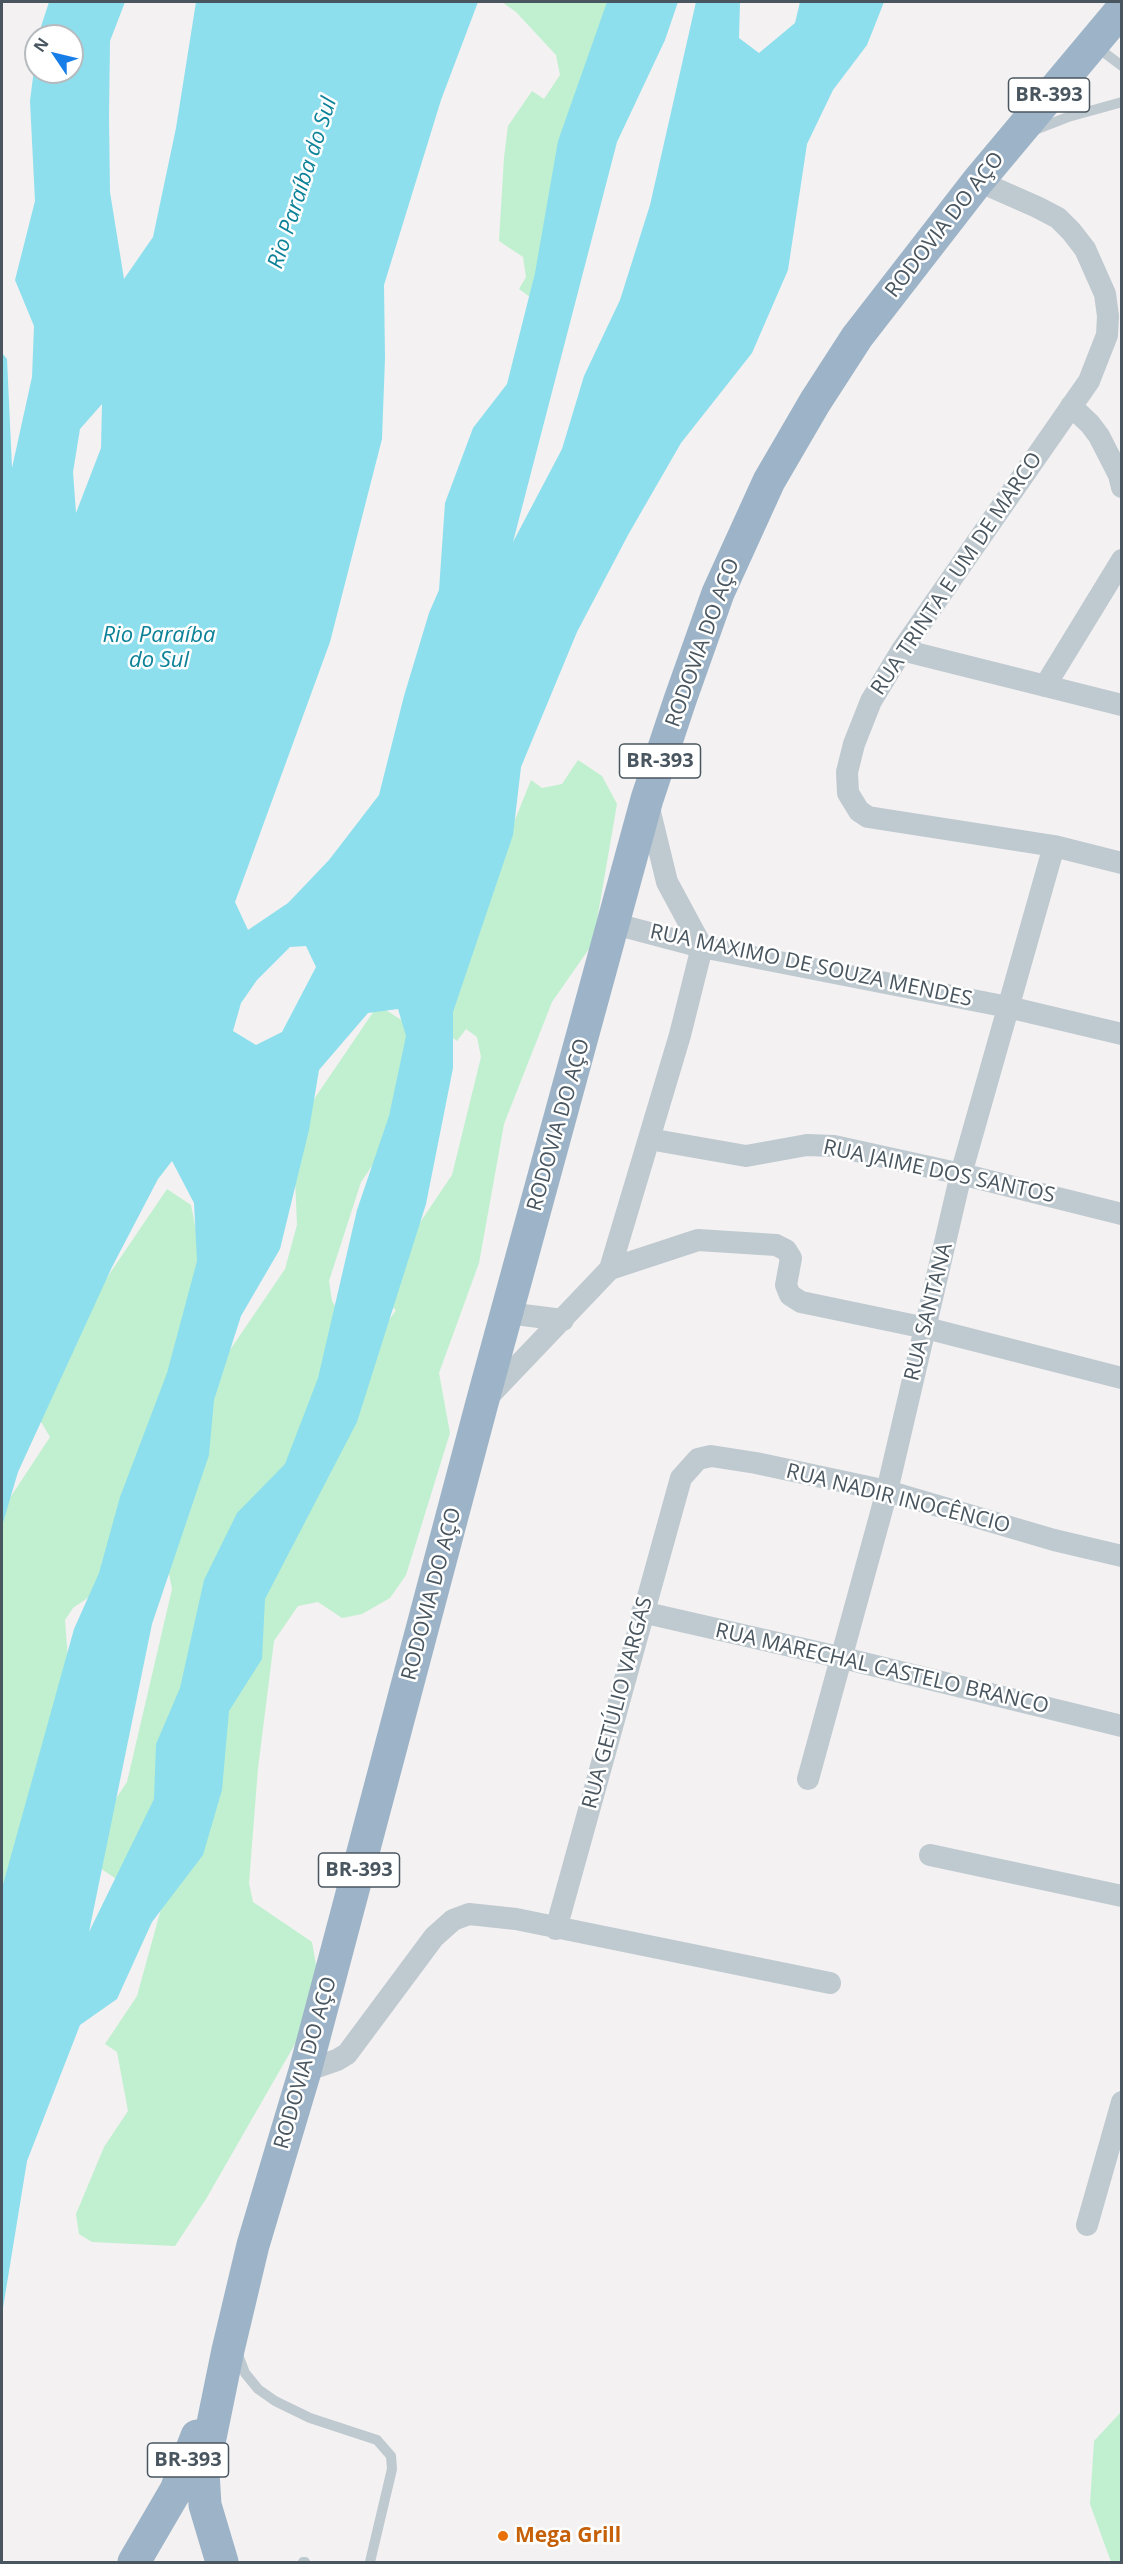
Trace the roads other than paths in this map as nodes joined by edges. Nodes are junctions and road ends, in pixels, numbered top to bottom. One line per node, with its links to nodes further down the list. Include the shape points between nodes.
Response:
1 (1122, 9): 2 (highway, RODOVIA DO AÇO / BR-393)
2 (1092, 43): 3 (lane); 5 (highway, RODOVIA DO AÇO / BR-393)
3 (1122, 66)
4 (1122, 102): 5 (lane)
5 (1012, 139): 6 (highway, RODOVIA DO AÇO / BR-393)
6 (978, 181): 7 (street, RUA TRINTA E UM DE MARCO, via 1058,218 1085,249 1105,294 1108,316 1101,356); 13 (highway, RODOVIA DO AÇO / BR-393, via 857,338 769,480 718,593)
7 (1071, 406): 8 (street, via 1098,436); 10 (street, RUA TRINTA E UM DE MARCO)
8 (1122, 488)
9 (1122, 560): 11 (street)
10 (902, 650): 11 (street); 14 (street, RUA TRINTA E UM DE MARCO, via 872,700 852,753 847,772 848,793 859,811 868,817)
11 (1045, 686): 12 (street)
12 (1122, 705)
13 (647, 800): 16 (highway, RODOVIA DO AÇO / BR-393); 17 (street, via 666,882)
14 (1054, 846): 15 (street, RUA TRINTA E UM DE MARCO); 18 (street, RUA SANTANA)
15 (1122, 863)
16 (615, 924): 17 (street, RUA MAXIMO DE SOUZA MENDES); 24 (highway, RODOVIA DO AÇO / BR-393)
17 (702, 947): 18 (street, RUA MAXIMO DE SOUZA MENDES); 20 (street)
18 (1008, 1007): 19 (street); 21 (street, RUA SANTANA)
19 (1122, 1034)
20 (649, 1139): 21 (street, RUA JAIME DOS SANTOS, via 746,1156 819,1144); 23 (street)
21 (962, 1174): 22 (street, RUA JAIME DOS SANTOS); 26 (street, RUA SANTANA)
22 (1122, 1214)
23 (610, 1269): 25 (street); 26 (street, via 698,1240 776,1245 791,1258 786,1285 801,1302)
24 (507, 1313): 25 (street); 28 (highway, RODOVIA DO AÇO / BR-393)
25 (563, 1320): 28 (street)
26 (926, 1328): 27 (street); 30 (street, RUA SANTANA)
27 (1122, 1378)
28 (482, 1403): 40 (highway, RODOVIA DO AÇO / BR-393)
29 (681, 1478): 30 (street, RUA NADIR INOCÊNCIO, via 698,1458 711,1456); 32 (street, RUA GETÚLIO VARGAS)
30 (886, 1491): 31 (street, RUA NADIR INOCÊNCIO); 33 (street, RUA SANTANA)
31 (1122, 1556)
32 (642, 1612): 33 (street, RUA MARECHAL CASTELO BRANCO); 38 (street, RUA GETÚLIO VARGAS)
33 (843, 1658): 34 (street, RUA MARECHAL CASTELO BRANCO); 35 (street, RUA SANTANA)
34 (1122, 1726)
35 (808, 1779)
36 (930, 1855): 37 (street)
37 (1122, 1896)
38 (556, 1929): 39 (street); 40 (street, via 485,1914 453,1920 410,1966 346,2054)
39 (830, 1983)
40 (305, 2071): 43 (highway, RODOVIA DO AÇO / BR-393, via 253,2245)
41 (1122, 2102): 42 (street)
42 (1087, 2225)
43 (230, 2342): 44 (highway, RODOVIA DO AÇO / BR-393, via 176,2490); 45 (highway, RODOVIA DO AÇO / BR-393, via 203,2472 205,2505); 46 (lane, via 245,2373 274,2401 310,2418 377,2440 391,2456 392,2469)
44 (134, 2562)
45 (222, 2562)
46 (370, 2562)

